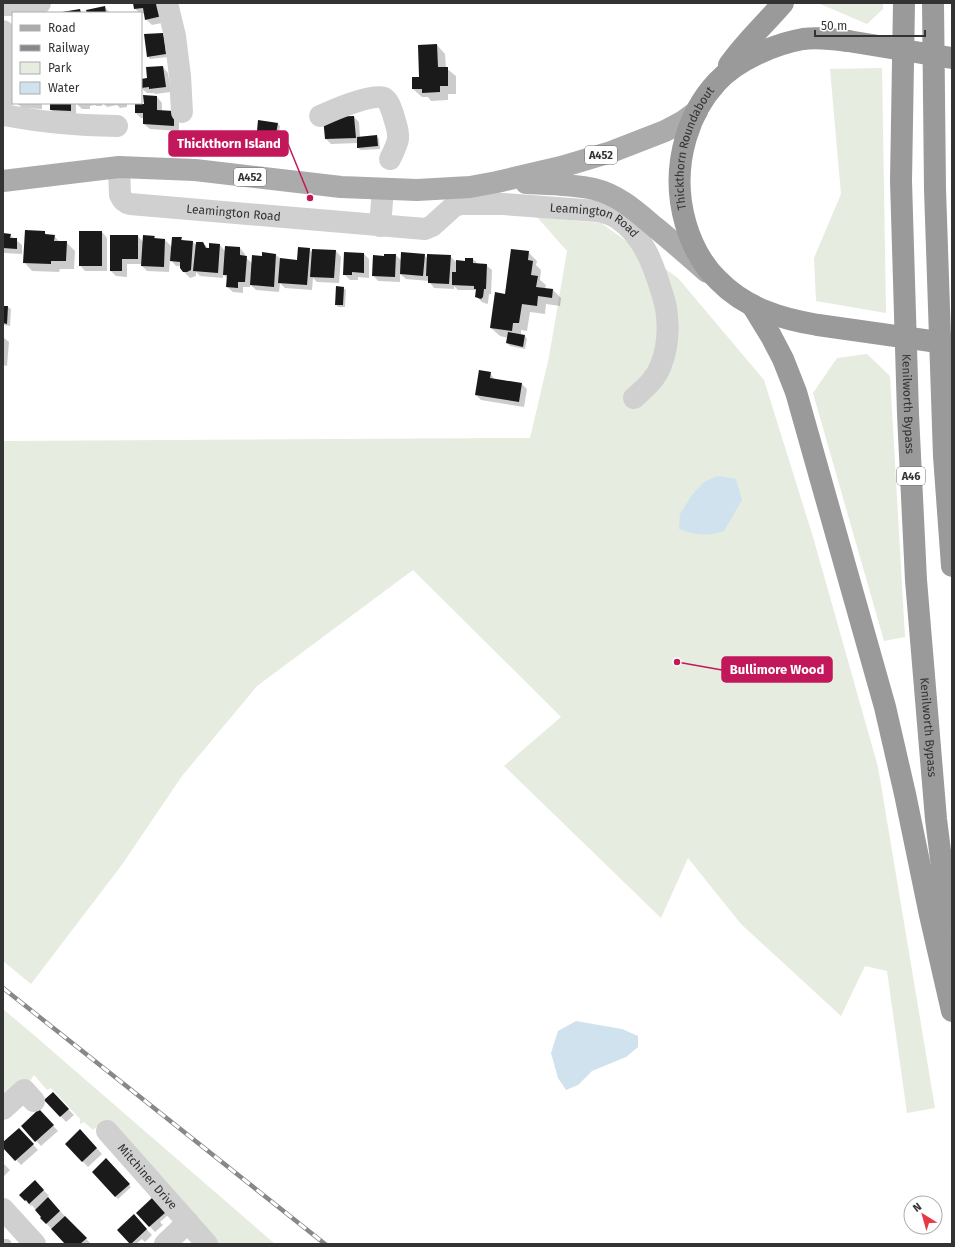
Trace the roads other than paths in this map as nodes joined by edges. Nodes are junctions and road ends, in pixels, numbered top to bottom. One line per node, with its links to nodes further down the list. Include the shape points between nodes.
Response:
1 (40, 3): 6 (street)
2 (783, 3): 9 (highway, via 739,50)
3 (904, 3): 26 (highway, Kenilworth Bypass / A46, via 901,181 908,414 916,564 936,819)
4 (933, 3): 25 (highway, via 935,189 943,449)
5 (167, 4): 12 (street, via 175,36)
6 (3, 5)
7 (3, 31): 10 (street)
8 (952, 58): 9 (highway, Thickthorn Roundabout, bridge, via 848,41 804,39 775,46 752,57)
9 (718, 80): 11 (highway, Thickthorn Roundabout)
10 (3, 98)
11 (697, 111): 18 (main road, Leamington Road / A452, via 665,131 618,150); 21 (highway, Thickthorn Roundabout, via 686,138 680,165 683,215 696,250)
12 (182, 112)
13 (320, 116): 19 (street, via 377,96 389,103 398,139 390,159)
14 (12, 117): 15 (street, via 59,124)
15 (117, 126)
16 (119, 167): 17 (main road, Leamington Road / A452); 19 (main road, Leamington Road / A452, via 195,170 341,188); 20 (street, Leamington Road, via 121,199 130,204)
17 (3, 181)
18 (497, 182): 19 (main road, Leamington Road / A452, via 470,187); 21 (main road, Leamington Road / A452, via 570,185 595,190 618,199)
19 (386, 189): 20 (street)
20 (380, 226): 24 (street, Leamington Road, via 429,228 452,206 460,204 503,204 597,211 617,218 642,244 666,306 667,342 661,367 654,380)
21 (718, 281): 22 (highway, Thickthorn Roundabout)
22 (752, 305): 23 (highway, Thickthorn Roundabout, bridge, via 766,313 818,325); 27 (highway, via 783,359 796,392 884,707)
23 (952, 344)
24 (634, 398)
25 (952, 566)
26 (952, 947)
27 (952, 1011)
28 (34, 1101): 29 (street, via 24,1090)
29 (3, 1109)
30 (107, 1131): 32 (street, Mitchiner Drive)
31 (3, 1208): 34 (street)
32 (188, 1222): 33 (street, Mitchiner Drive); 35 (street)
33 (206, 1243)
34 (35, 1244)
35 (165, 1244)

